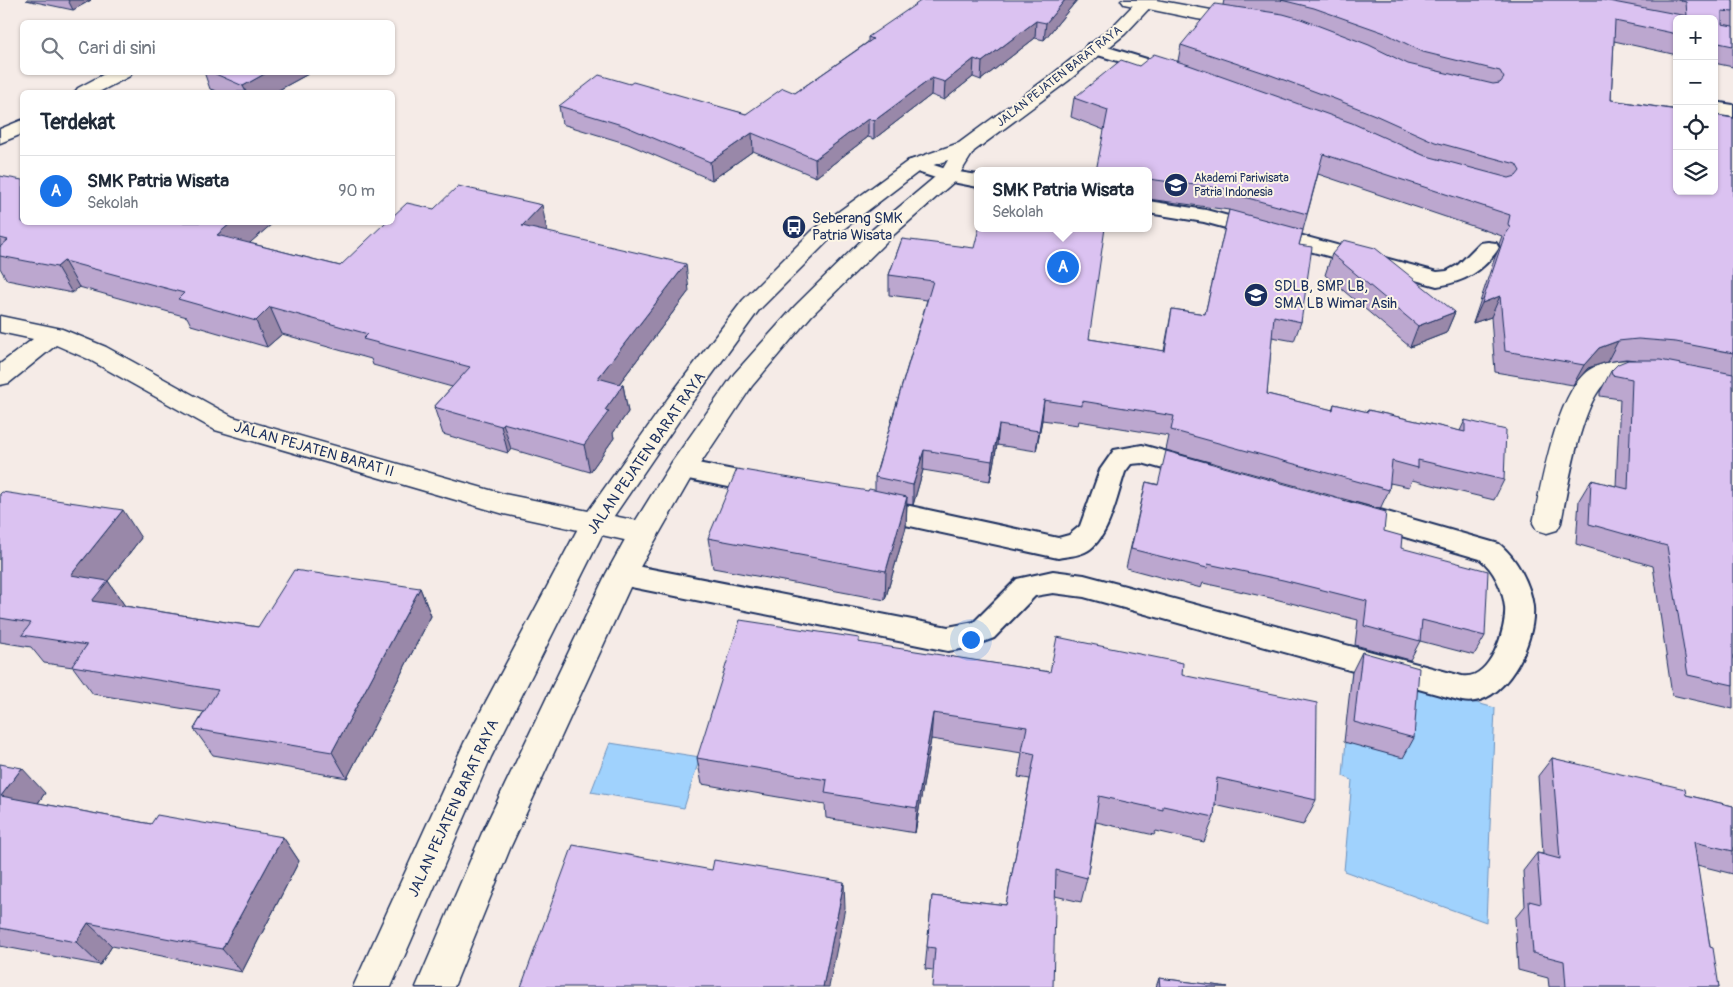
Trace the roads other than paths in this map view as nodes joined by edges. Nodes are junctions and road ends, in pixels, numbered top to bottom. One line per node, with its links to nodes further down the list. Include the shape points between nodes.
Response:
1 (1141, 1): 2 (street, via 1197,14); 3 (street, JALAN PEJATEN BARAT RAYA, via 1119,30)
2 (1262, 23)
3 (1094, 48): 5 (lane); 11 (street, JALAN PEJATEN BARAT RAYA, via 1061,77)
4 (117, 75): 6 (street)
5 (1198, 81)
6 (89, 90)
7 (1718, 109): 8 (lane)
8 (1733, 111)
9 (20, 127): 10 (street)
10 (0, 137)
11 (966, 147): 12 (street, JALAN PEJATEN BARAT RAYA); 13 (street, JALAN PEJATEN BARAT RAYA)
12 (915, 165): 13 (lane); 27 (street, JALAN PEJATEN BARAT RAYA, via 820,236 751,305)
13 (949, 176): 14 (lane); 21 (street, JALAN PEJATEN BARAT RAYA, via 896,220 803,311 743,380)
14 (974, 180)
15 (1152, 208): 16 (lane, via 1206,216 1437,279 1454,277 1467,270)
16 (1488, 248)
17 (0, 324): 18 (street, JALAN PEJATEN BARAT II)
18 (53, 335): 20 (street); 27 (street, JALAN PEJATEN BARAT II, via 97,353 224,424 504,504)
19 (1669, 374): 26 (street, via 1642,369 1611,371 1597,376 1587,385 1568,430)
20 (0, 378)
21 (682, 468): 23 (lane); 28 (street, JALAN PEJATEN BARAT RAYA)
22 (1217, 475): 24 (lane, via 1142,454 1123,456 1113,470 1091,532 1077,544 1058,548)
23 (792, 490)
24 (849, 503)
25 (1331, 506): 29 (lane, via 1489,551 1500,561 1519,608 1515,638 1492,680 1472,689 1452,686 1084,586 1053,582 1027,587 984,630 948,639)
26 (1547, 523)
27 (594, 524): 28 (street, JALAN PEJATEN BARAT II); 30 (street, JALAN PEJATEN BARAT RAYA, via 476,753)
28 (643, 534): 29 (street, JALAN PEJATEN BARAT RAYA)
29 (621, 574): 31 (street, JALAN PEJATEN BARAT RAYA, via 494,844)
30 (372, 987)
31 (435, 987)

